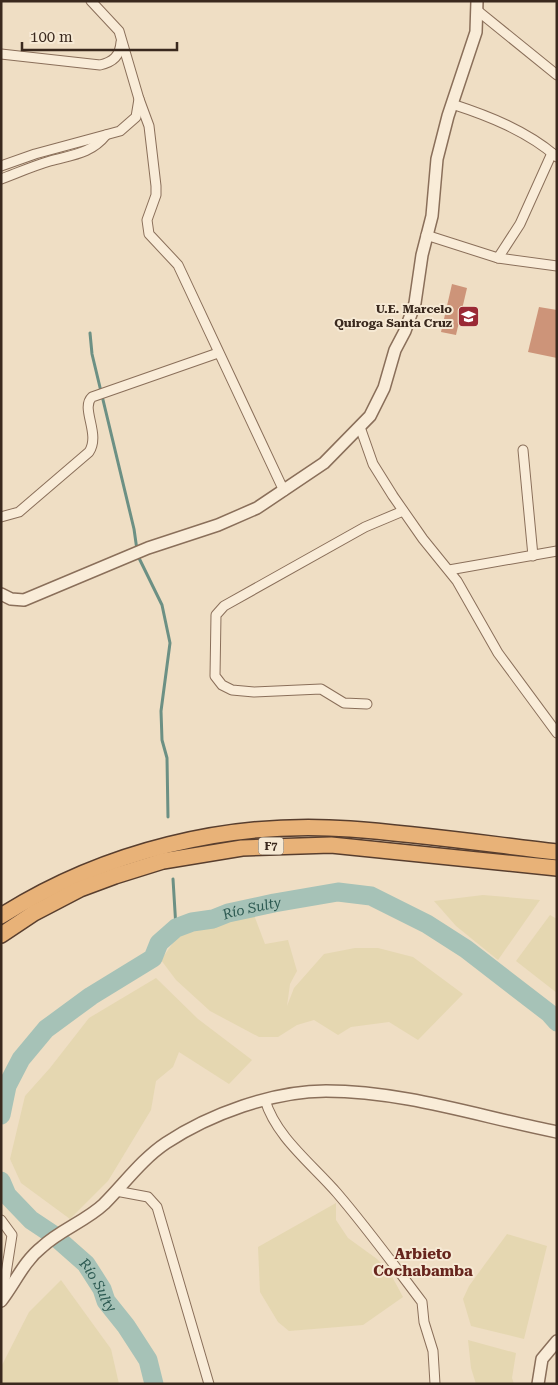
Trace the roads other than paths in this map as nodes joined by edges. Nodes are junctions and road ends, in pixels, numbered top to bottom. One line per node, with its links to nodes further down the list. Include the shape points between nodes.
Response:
1 (91, 1): 3 (street, via 114,25)
2 (477, 6): 5 (street); 7 (street, via 476,32)
3 (122, 39): 4 (street, via 114,59 100,65); 6 (street)
4 (1, 54)
5 (557, 75)
6 (139, 99): 8 (street, via 136,117 120,132); 15 (street, via 149,126 156,186 156,196 147,220 149,234 178,265)
7 (452, 104): 9 (street, via 523,133); 12 (street, via 437,159 432,216)
8 (106, 135): 10 (street); 11 (street, via 98,146 79,154)
9 (555, 155): 13 (street, via 520,224)
10 (1, 166)
11 (1, 179)
12 (426, 235): 13 (street); 16 (street, via 410,318 395,350 379,402)
13 (498, 258): 14 (street)
14 (557, 266)
15 (218, 353): 18 (street); 20 (street, via 92,397 88,405 94,438 89,452 19,512)
16 (360, 427): 18 (street, via 324,463); 19 (street, via 373,464)
17 (523, 450): 22 (street)
18 (284, 491): 24 (street, via 240,516 148,548 24,600 10,599)
19 (403, 511): 23 (street); 25 (street, via 365,526 224,606 216,615 216,676 222,685 232,690 254,692 321,689 344,703)
20 (1, 517)
21 (557, 551): 22 (street)
22 (533, 556): 23 (street)
23 (449, 570): 26 (street, via 498,653)
24 (1, 594)
25 (367, 704)
26 (557, 733)
27 (557, 852): 29 (highway, F7, via 350,829 272,830 212,836 154,847 84,872)
28 (557, 868): 30 (highway, F7, via 330,844 242,848 163,861 115,876 80,889)
29 (1, 916)
30 (1, 935)
31 (265, 1100): 32 (street, via 324,1091 354,1092); 33 (street, via 234,1109 165,1144); 38 (street, via 269,1113 287,1138 337,1192 422,1302 424,1322 433,1350)
32 (557, 1132)
33 (116, 1191): 35 (street, via 103,1205 41,1247); 37 (street, via 148,1197 157,1207)
34 (1, 1220): 35 (street, via 12,1235)
35 (2, 1300)
36 (557, 1341): 39 (street, via 542,1359)
37 (208, 1384)
38 (435, 1384)
39 (538, 1384)

